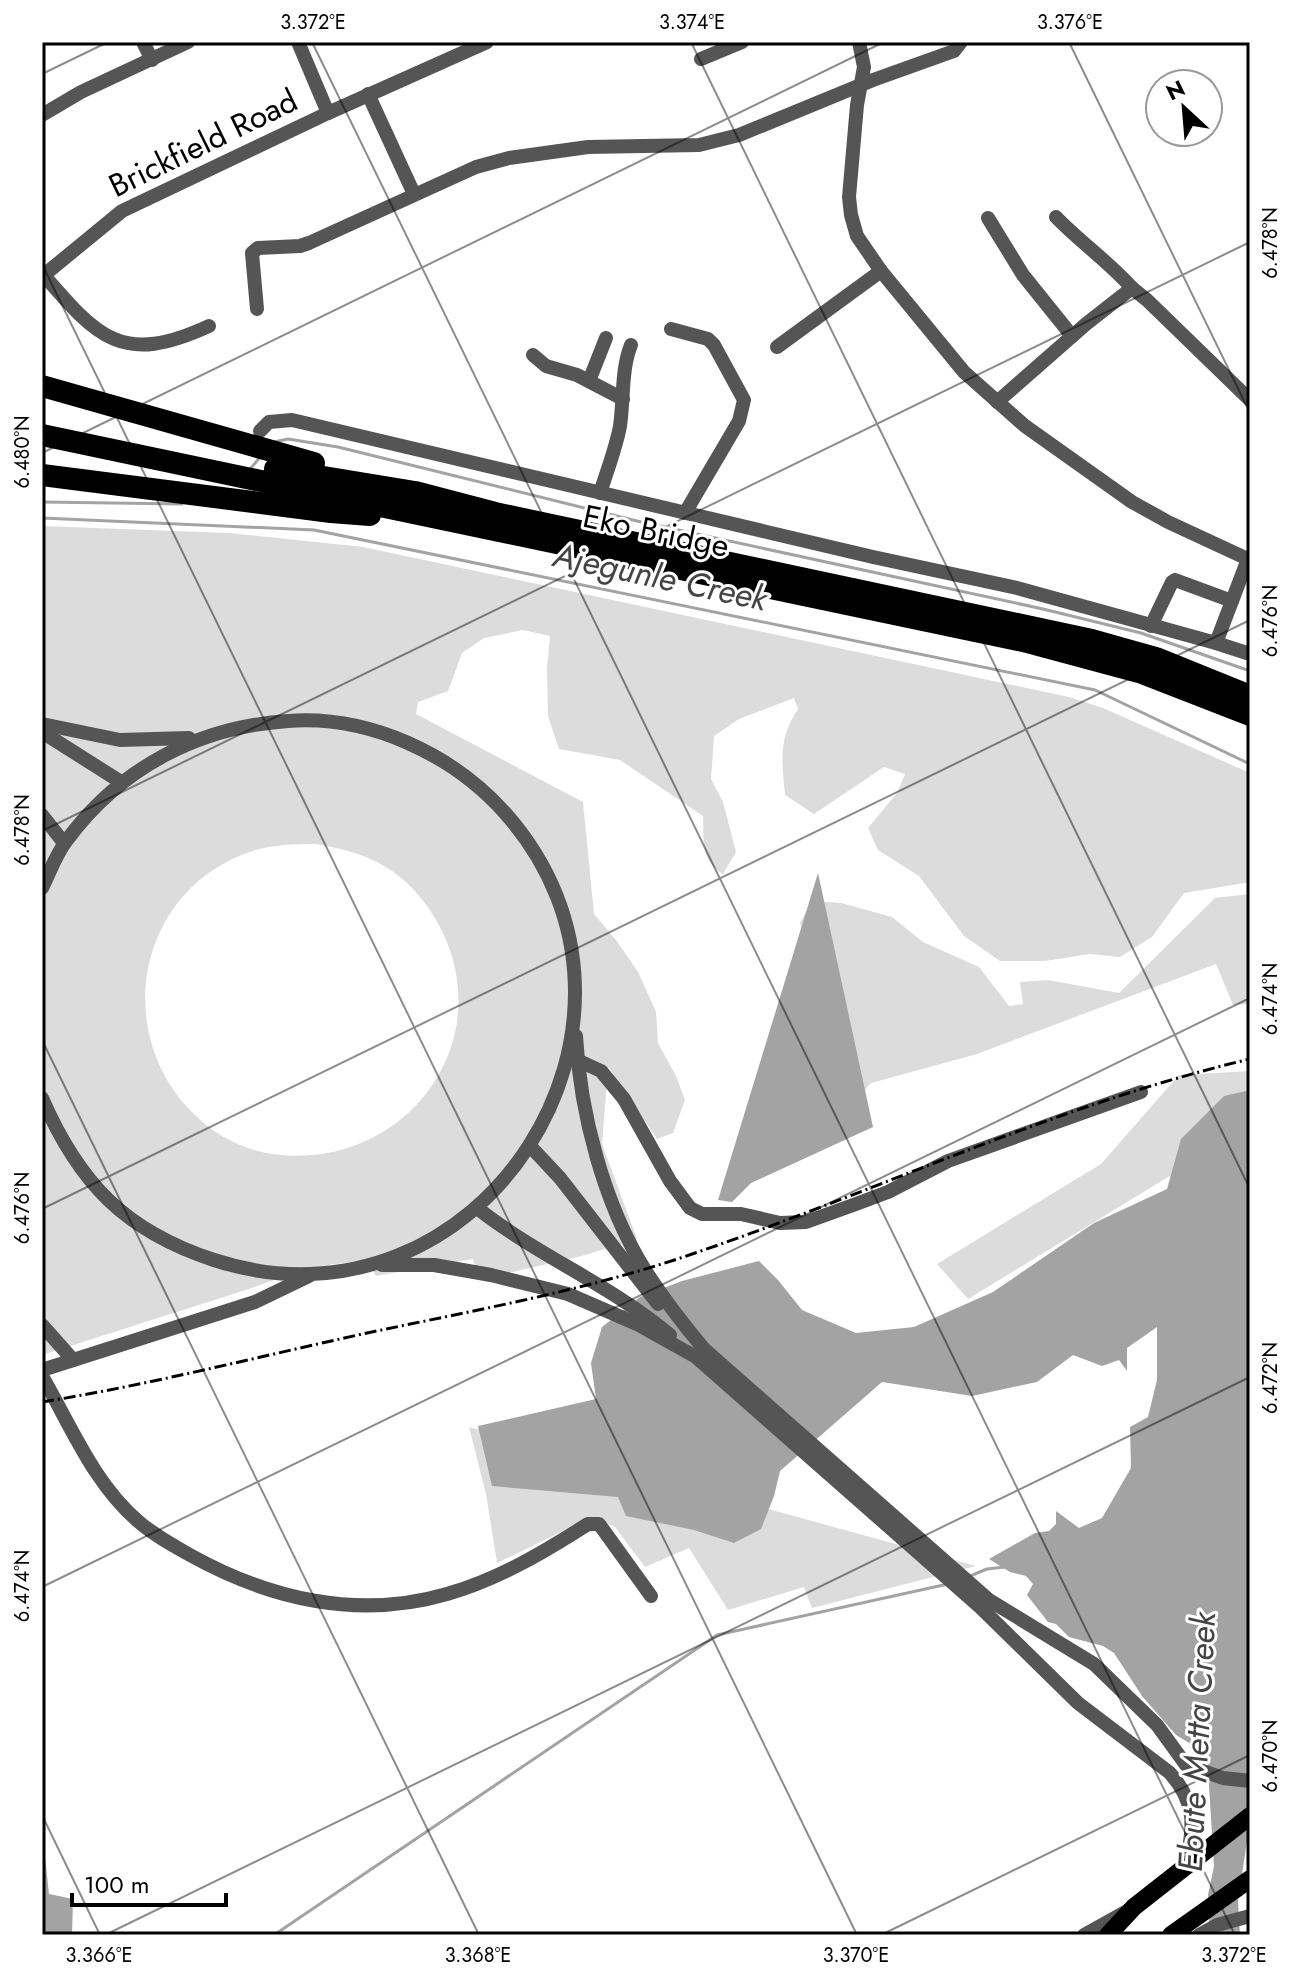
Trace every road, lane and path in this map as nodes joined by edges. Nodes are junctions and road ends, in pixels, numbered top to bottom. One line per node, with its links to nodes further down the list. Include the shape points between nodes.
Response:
1 (143, 42): 9 (street)
2 (188, 42): 9 (street)
3 (298, 42): 12 (street)
4 (487, 42): 11 (street, Brickfield Road)
5 (742, 42): 8 (street)
6 (859, 42): 10 (street)
7 (961, 42): 10 (street, via 954,51)
8 (701, 59)
9 (152, 60): 13 (street)
10 (871, 81): 14 (street, via 751,131 699,145 588,147 509,158); 17 (street, via 849,197 857,236)
11 (368, 94): 12 (street, Brickfield Road); 14 (street)
12 (328, 113): 18 (street, Brickfield Road, via 122,211)
13 (42, 115)
14 (414, 194): 20 (street, via 300,246 254,250)
15 (1056, 217): 19 (street)
16 (988, 218): 23 (street, via 1023,275)
17 (881, 271): 26 (street); 32 (street, via 964,372)
18 (43, 274): 21 (street, via 89,326 132,346)
19 (1132, 288): 23 (street); 31 (street)
20 (257, 309)
21 (209, 326)
22 (671, 329): 39 (street, via 708,339 744,400 739,421)
23 (1072, 336): 32 (street)
24 (606, 338): 28 (street)
25 (631, 345): 30 (street)
26 (777, 347)
27 (533, 355): 28 (street, via 546,366)
28 (589, 381): 30 (street)
29 (42, 386): 37 (highway)
30 (623, 399): 38 (street)
31 (1250, 400)
32 (997, 402): 41 (street, via 1132,502)
33 (42, 420): 37 (highway, Eko Bridge)
34 (260, 431): 38 (street, via 269,422 292,420)
35 (42, 435): 40 (highway, Eko Bridge)
36 (52, 476): 40 (highway, via 331,512)
37 (415, 492): 46 (highway, Eko Bridge, via 1092,640 1156,658)
38 (600, 493): 39 (street)
39 (685, 513): 43 (street, via 1017,588)
40 (443, 520): 47 (highway, Eko Bridge, via 1023,641 1142,673)
41 (1249, 559): 42 (street)
42 (1232, 601): 43 (street, via 1175,580); 44 (street)
43 (1151, 626): 44 (street)
44 (1216, 643): 45 (street)
45 (1250, 654)
46 (1250, 696)
47 (1250, 715)
48 (42, 724): 50 (street, via 120,740)
49 (42, 732): 51 (street)
50 (201, 737): 51 (street); 55 (street, via 252,724 305,720 357,726 439,758 495,801 535,852 560,905 573,957)
51 (121, 782): 53 (street)
52 (42, 815): 53 (street)
53 (64, 843): 54 (street)
54 (42, 888)
55 (575, 1011): 56 (street); 59 (street, via 562,1082)
56 (577, 1060): 57 (street, via 601,1071 624,1099 690,1208 780,1223 806,1222 888,1192 948,1161); 62 (street, via 590,1132)
57 (1141, 1092)
58 (42, 1098): 63 (street, via 58,1133 89,1177 117,1210 153,1236 247,1270)
59 (531, 1147): 60 (street); 62 (street)
60 (477, 1208): 61 (street, via 408,1251); 65 (street)
61 (369, 1265): 63 (street); 65 (street, via 434,1265 568,1294)
62 (638, 1271): 65 (street)
63 (311, 1276): 66 (street, via 255,1302)
64 (42, 1325): 66 (street)
65 (700, 1353): 69 (street)
66 (73, 1360): 67 (street)
67 (42, 1373): 68 (street, via 91,1465 138,1521 192,1556 263,1590 348,1605 445,1595 522,1564 588,1524 599,1524)
68 (651, 1596)
69 (985, 1603): 70 (street, via 1094,1664 1157,1725 1186,1765); 72 (street, via 1078,1703 1182,1787 1193,1821)
70 (1250, 1781)
71 (1250, 1816): 72 (main road)
72 (1194, 1861): 74 (main road)
73 (1250, 1879): 76 (main road)
74 (1134, 1907): 77 (street); 78 (main road)
75 (1250, 1916): 76 (street)
76 (1194, 1929): 79 (main road)
77 (1084, 1935)
78 (1108, 1935)
79 (1171, 1935)

